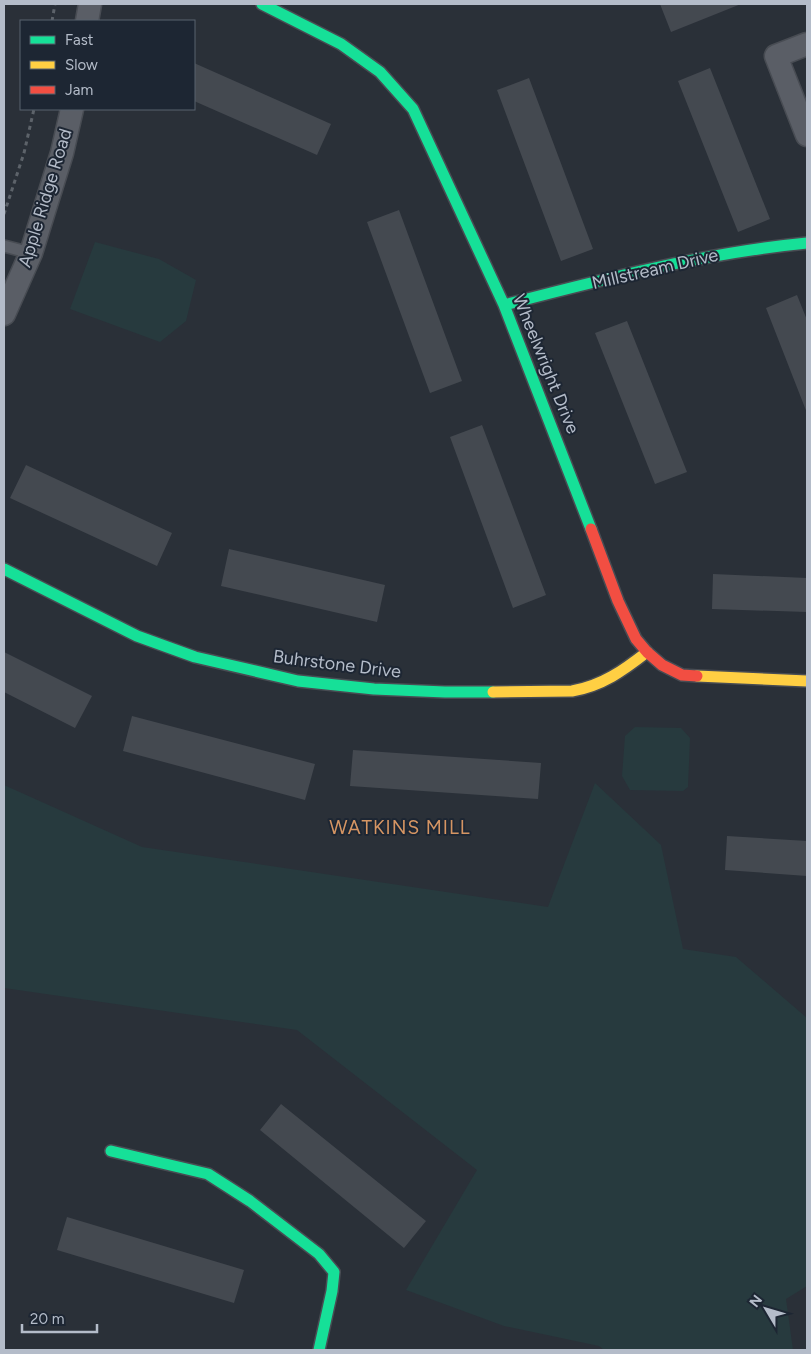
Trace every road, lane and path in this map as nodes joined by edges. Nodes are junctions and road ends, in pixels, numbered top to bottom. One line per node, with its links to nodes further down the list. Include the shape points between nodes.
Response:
1 (55, 4): 4 (path)
2 (90, 4): 5 (street)
3 (262, 4): 14 (street, Wheelwright Drive, via 341,44 380,72 413,109)
4 (52, 20)
5 (87, 20)
6 (807, 44): 9 (street, via 776,56)
7 (34, 110): 10 (path)
8 (72, 110): 13 (street, Apple Ridge Road, via 60,161)
9 (807, 134)
10 (4, 214)
11 (807, 243): 14 (street, Millstream Drive, via 688,259)
12 (4, 246): 13 (lane)
13 (31, 253): 15 (street, Apple Ridge Road)
14 (504, 304): 17 (street, Wheelwright Drive, via 618,601 636,639)
15 (4, 314)
16 (4, 569): 17 (street, Buhrstone Drive, via 137,636 196,657 298,680 392,690 572,691 587,689 618,675)
17 (647, 652): 18 (street, Wheelwright Drive, via 662,665 682,675)
18 (807, 681)
19 (111, 1151): 20 (street, via 208,1174 250,1201 319,1254 334,1272)
20 (319, 1350)

